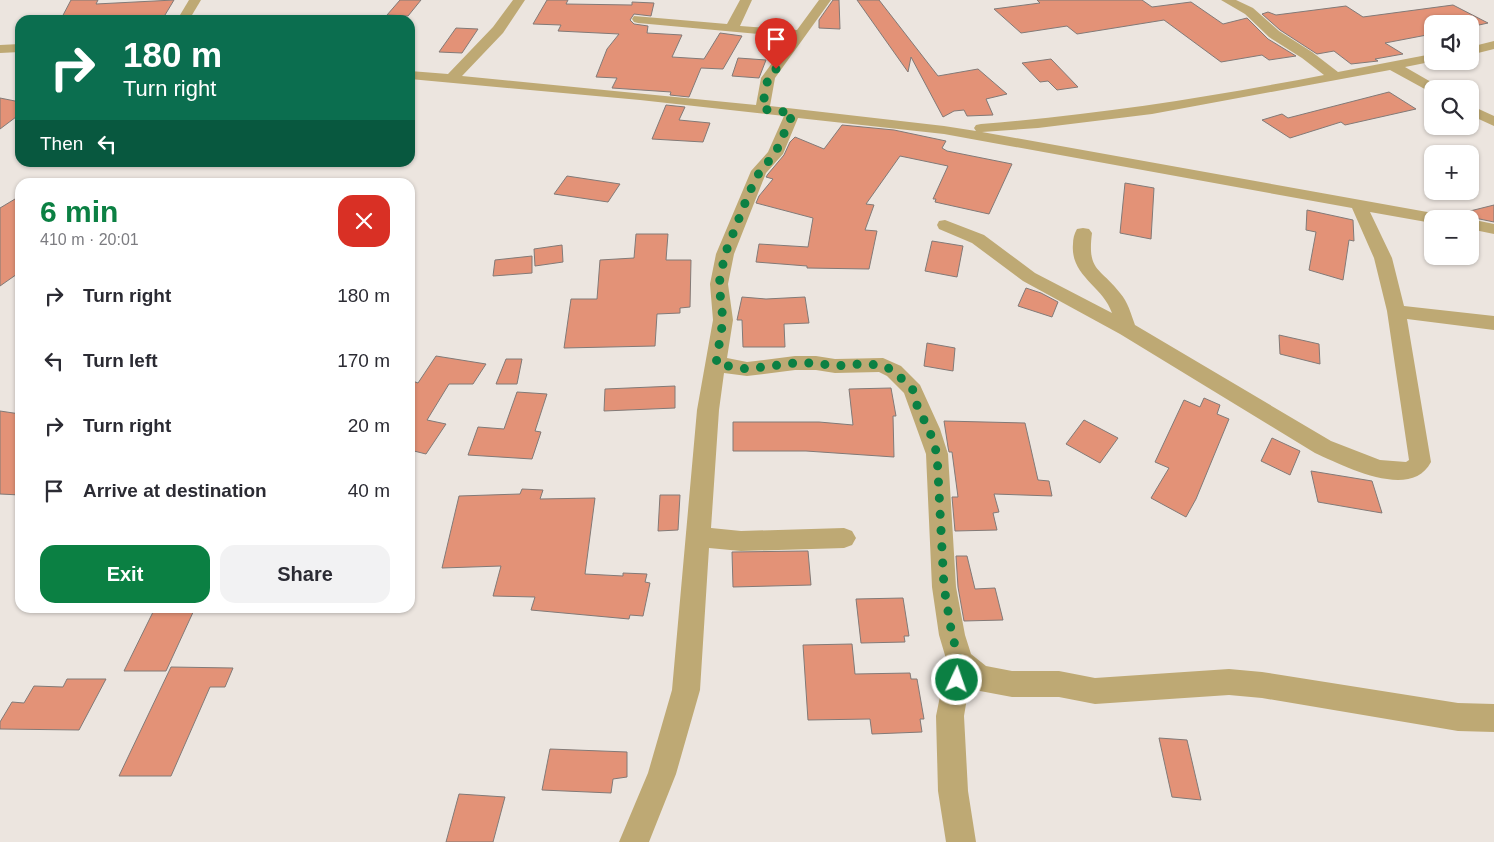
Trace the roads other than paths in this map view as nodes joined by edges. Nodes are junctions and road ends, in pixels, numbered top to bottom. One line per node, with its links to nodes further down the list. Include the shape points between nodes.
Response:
1 (195, 0): 6 (street)
2 (518, 0): 19 (street, via 498,30)
3 (746, 0): 8 (street)
4 (825, 0): 9 (street)
5 (1227, 0): 20 (street, via 1249,11 1274,34)
6 (186, 15)
7 (638, 19): 8 (street)
8 (734, 28): 9 (street)
9 (800, 34): 22 (street, via 768,78)
10 (1494, 45): 13 (street)
11 (15, 48): 12 (street)
12 (0, 49)
13 (1479, 49)
14 (1479, 54): 16 (street)
15 (1424, 60): 17 (street)
16 (1494, 60)
17 (1392, 66): 20 (street); 21 (street)
18 (415, 75): 19 (street)
19 (453, 77): 22 (street)
20 (1335, 77): 26 (street, via 1124,114)
21 (1424, 84)
22 (762, 109): 23 (street)
23 (793, 113): 26 (street); 36 (street, via 775,154 752,186 725,254 719,284 723,320)
24 (1479, 114): 25 (street)
25 (1494, 122)
26 (944, 130): 27 (street)
27 (1358, 204): 28 (street); 33 (street, via 1383,258)
28 (1424, 216)
29 (945, 225): 35 (street, via 978,239 1029,277)
30 (1479, 226): 31 (street)
31 (1494, 229)
32 (1083, 233): 35 (street, via 1081,247 1085,266 1114,297)
33 (1396, 311): 34 (street); 35 (street, via 1420,448 1420,462 1412,470 1389,471 1323,447)
34 (1494, 323)
35 (1127, 329)
36 (716, 364): 37 (street, via 708,410); 39 (street, via 747,369 795,363 882,365 894,371 913,390 937,454 944,587)
37 (698, 537): 38 (street, via 741,541); 41 (street, via 686,690 662,774)
38 (844, 538)
39 (960, 662): 40 (street, via 980,678 1012,684 1059,684 1095,690 1229,682 1458,717); 42 (street, via 950,716 953,791)
40 (1494, 718)
41 (634, 842)
42 (961, 842)

